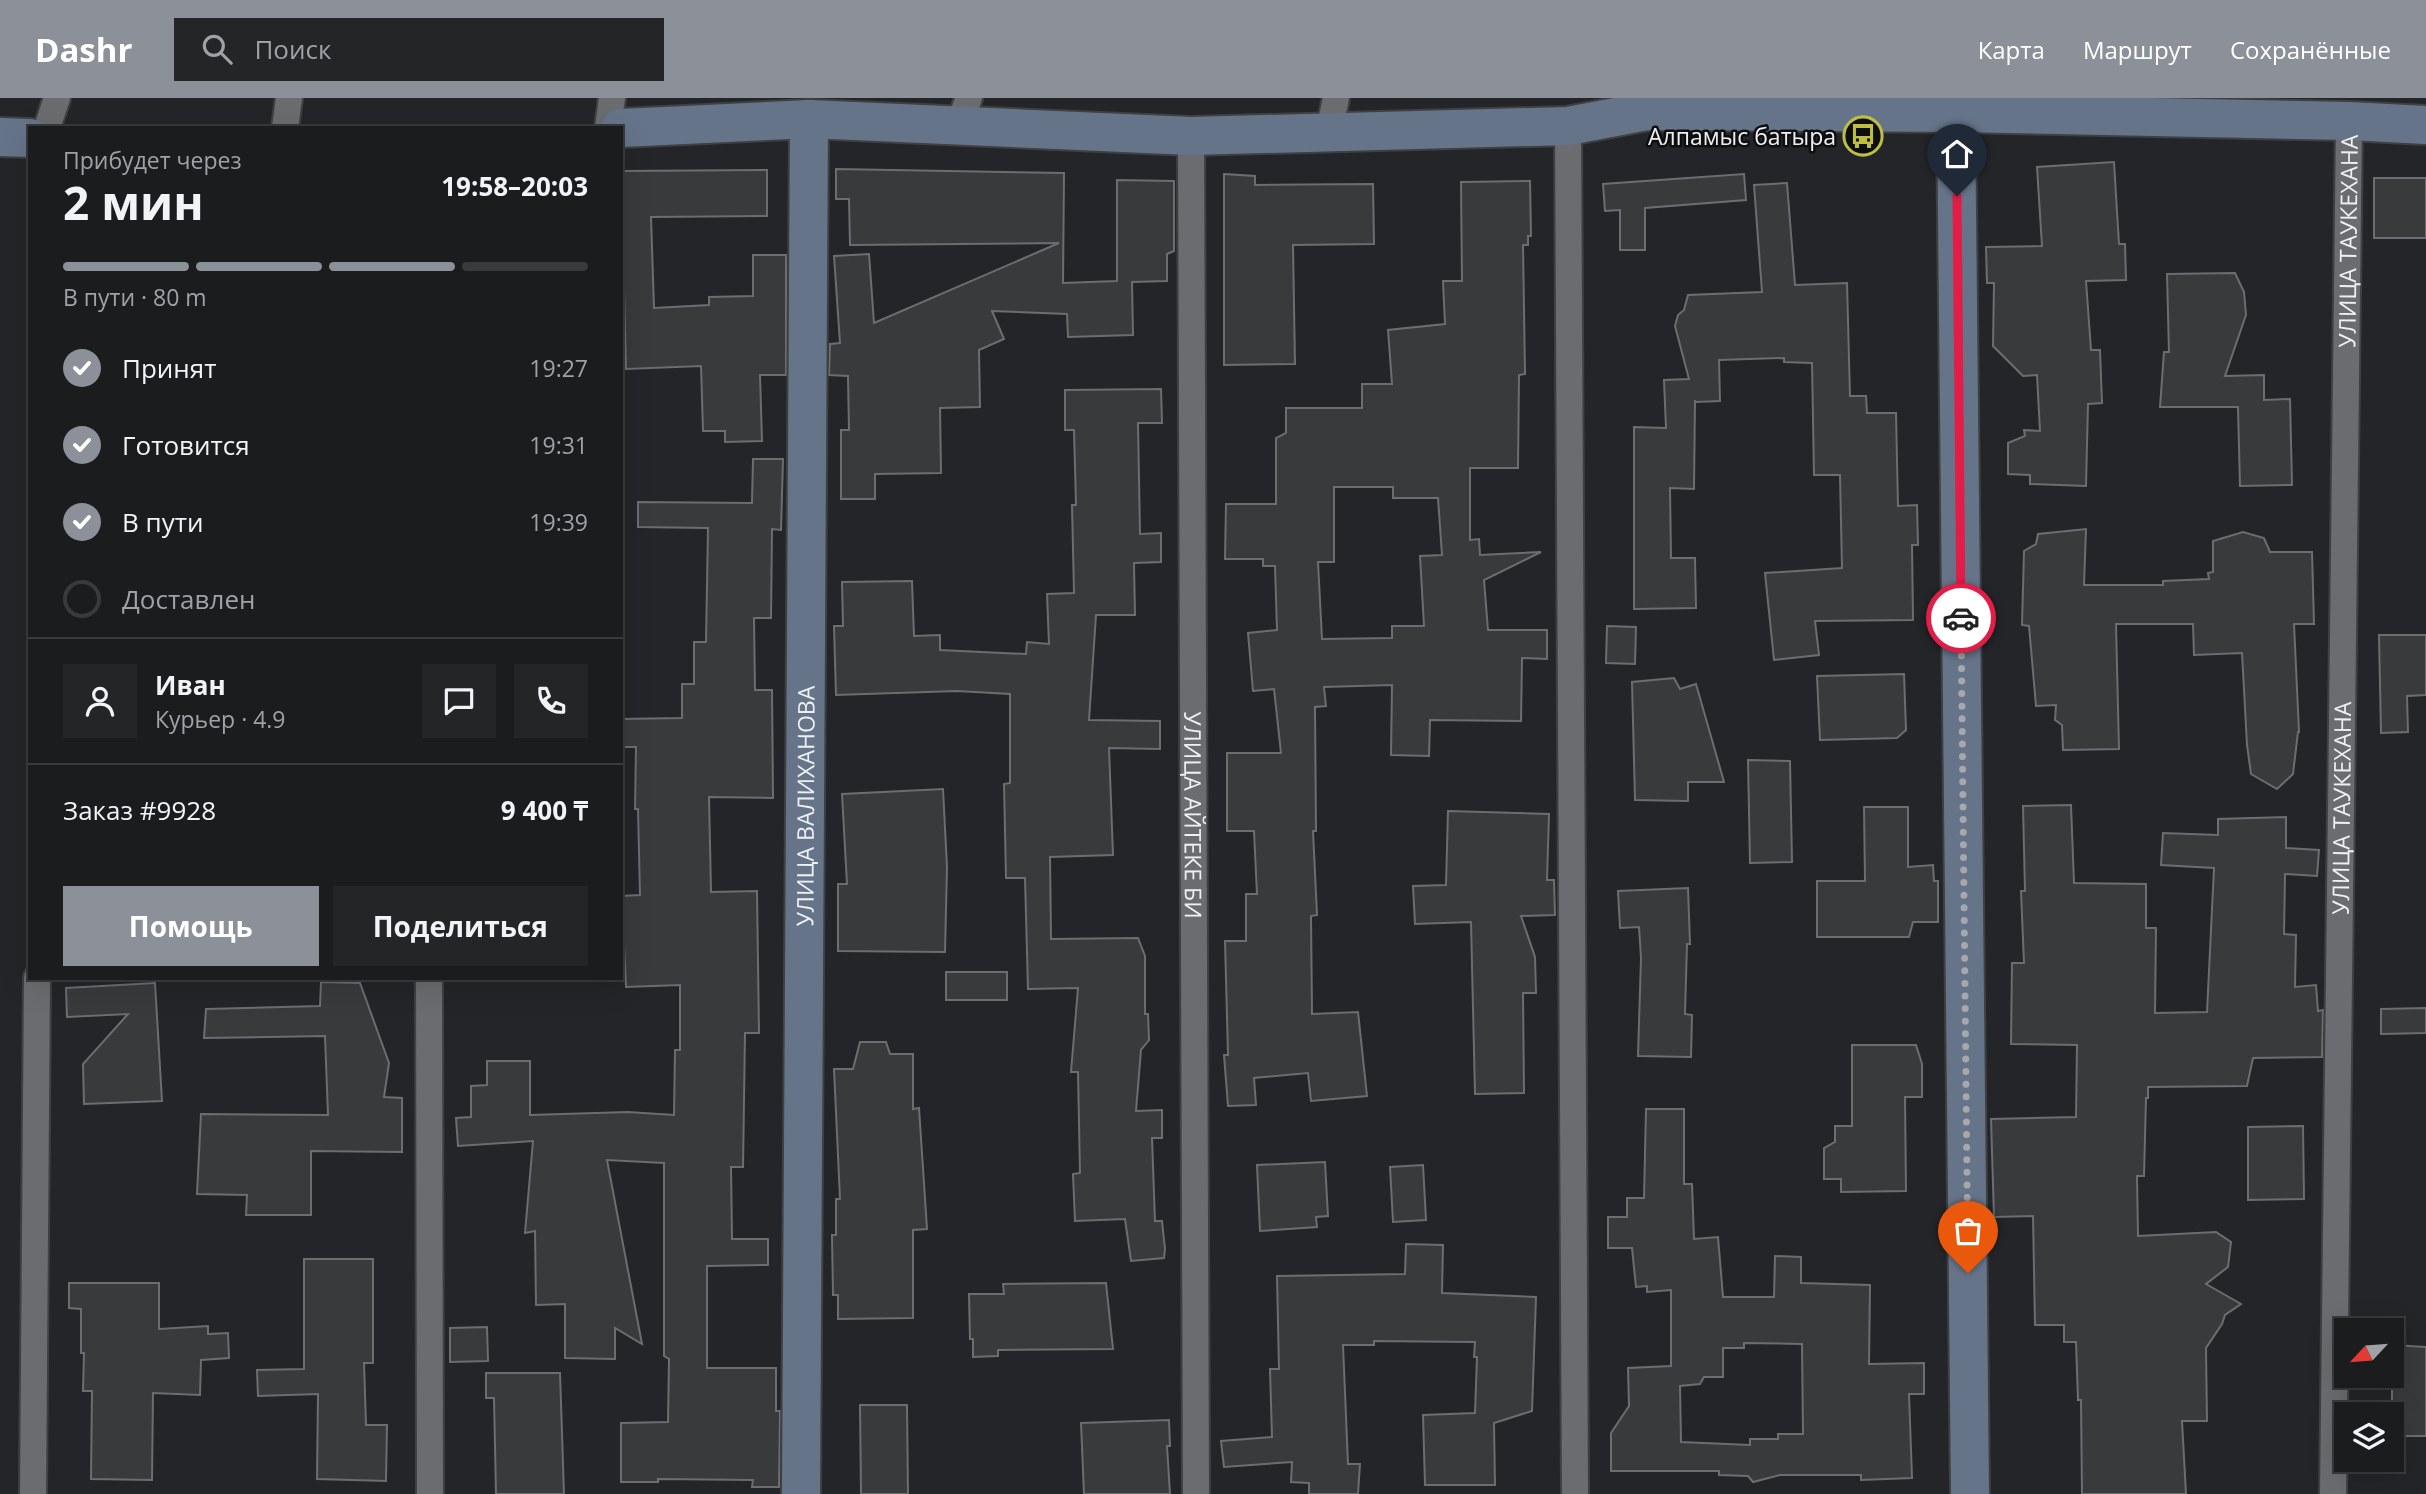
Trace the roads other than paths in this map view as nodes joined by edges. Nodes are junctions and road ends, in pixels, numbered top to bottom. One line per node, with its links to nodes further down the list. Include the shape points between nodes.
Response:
1 (57, 98): 11 (street)
2 (289, 98): 12 (street)
3 (612, 98): 13 (street)
4 (1770, 104): 6 (street); 14 (street, via 1647,111)
5 (963, 112): 9 (street); 16 (street)
6 (1956, 113): 7 (street); 26 (street)
7 (2355, 114): 10 (street); 27 (street, УЛИЦА ТАУКЕХАНА)
8 (1333, 115): 14 (street); 16 (street)
9 (809, 119): 15 (street); 23 (street, УЛИЦА ВАЛИХАНОВА)
10 (2426, 125)
11 (48, 126)
12 (285, 126)
13 (608, 126)
14 (1568, 126): 25 (street)
15 (623, 128)
16 (1192, 136): 24 (street, УЛИЦА АЙТЕКЕ БИ)
17 (0, 137): 18 (street)
18 (28, 138)
19 (37, 980): 21 (street)
20 (429, 980): 22 (street)
21 (33, 1494)
22 (430, 1494)
23 (801, 1494)
24 (1196, 1494)
25 (1575, 1494)
26 (1970, 1494)
27 (2333, 1494)

